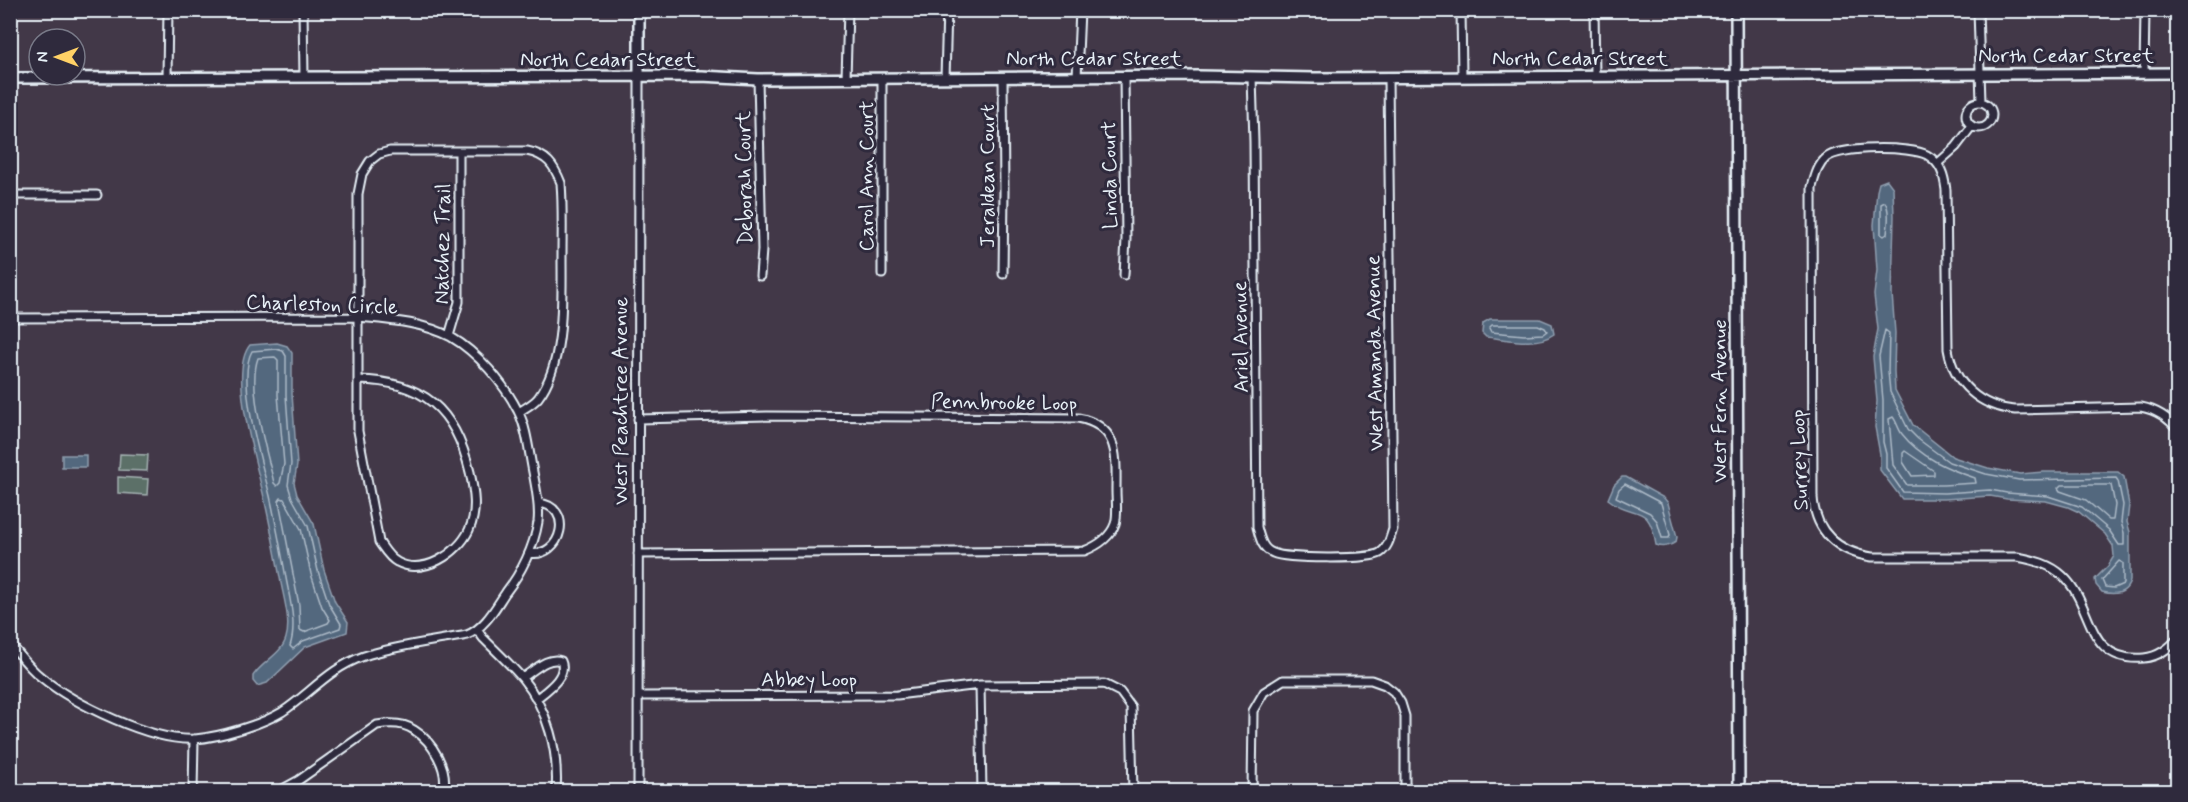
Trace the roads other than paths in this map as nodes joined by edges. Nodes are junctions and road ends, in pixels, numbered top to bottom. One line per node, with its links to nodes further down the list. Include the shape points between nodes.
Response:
1 (168, 10): 19 (street)
2 (303, 10): 20 (street)
3 (639, 10): 21 (street, West Peachtree Avenue)
4 (848, 10): 27 (street)
5 (947, 10): 29 (street)
6 (1080, 10): 23 (street)
7 (1461, 10): 17 (street)
8 (1594, 10): 18 (street)
9 (1736, 10): 14 (street, West Fern Avenue)
10 (1978, 10): 15 (street)
11 (2145, 10): 12 (street)
12 (2144, 73): 13 (street, North Cedar Street); 15 (street, North Cedar Street)
13 (2178, 73)
14 (1736, 74): 15 (street, North Cedar Street); 18 (street, North Cedar Street); 69 (street, West Fern Avenue)
15 (1978, 74): 31 (street)
16 (1124, 76): 23 (street, North Cedar Street); 24 (street, North Cedar Street); 39 (street, Linda Court)
17 (1462, 76): 18 (street, North Cedar Street); 25 (street, North Cedar Street)
18 (1595, 76)
19 (167, 77): 20 (street, North Cedar Street); 26 (street, North Cedar Street)
20 (304, 77): 21 (street, North Cedar Street)
21 (639, 77): 30 (street, North Cedar Street); 46 (street, West Peachtree Avenue)
22 (1003, 77): 23 (street, North Cedar Street); 29 (street, North Cedar Street); 38 (street, Jeraldean Court)
23 (1077, 77)
24 (1252, 77): 25 (street, North Cedar Street); 51 (street, Ariel Avenue, via 1257,527 1260,540 1274,554)
25 (1388, 77): 51 (street, West Amanda Avenue, via 1393,529 1387,546 1369,557)
26 (10, 78)
27 (846, 78): 28 (street, North Cedar Street); 30 (street, North Cedar Street)
28 (882, 78): 29 (street, North Cedar Street); 37 (street, Carol Ann Court)
29 (945, 78)
30 (758, 79): 40 (street, Deborah Court)
31 (1981, 102): 32 (street, via 1970,104 1966,111); 32 (street, via 1989,107 1991,119 1985,126)
32 (1972, 126): 34 (street)
33 (459, 151): 41 (street, via 390,151 370,161 362,174 358,194); 43 (street, Natchez Trail, via 459,302); 45 (street, via 536,153 547,158 561,183 562,299 555,359 536,400)
34 (1938, 163): 47 (street, via 1946,190 1948,349 1964,386 1987,403 2005,409 2141,407 2165,417); 53 (street, Surrey Loop, via 1926,154 1908,149 1845,150 1827,157 1818,166 1812,187 1813,497 1818,522 1840,548 1855,554 2017,557 2049,566 2075,589 2099,644 2119,656 2149,658 2164,651)
35 (10, 195): 36 (street)
36 (97, 195)
37 (882, 274)
38 (1003, 274)
39 (1124, 275)
40 (760, 276)
41 (358, 317): 42 (street, Charleston Circle); 43 (street, Charleston Circle, via 418,325); 44 (street)
42 (10, 318)
43 (449, 336): 45 (street, Charleston Circle, via 487,368)
44 (358, 380): 44 (street, via 402,384 430,401 450,421 461,440 475,510 469,530 455,550 439,561 414,566 397,562 379,542 358,431)
45 (519, 412): 48 (street, Charleston Circle)
46 (638, 419): 50 (street, West Peachtree Avenue); 50 (street, Pennbrooke Loop, via 747,416 1094,421 1111,438 1116,457 1116,523 1099,545 1084,552)
47 (2178, 430)
48 (538, 503): 49 (street, Charleston Circle, via 538,522); 49 (street, via 554,508 561,523 552,546 543,552)
49 (529, 552): 52 (street, Charleston Circle, via 518,575)
50 (638, 554): 57 (street, West Peachtree Avenue)
51 (1310, 557)
52 (478, 631): 55 (street); 59 (street, via 364,656 328,674 282,712 227,733)
53 (2178, 636)
54 (10, 643): 59 (street, via 39,676 60,691 132,728)
55 (522, 678): 58 (street); 58 (street, via 554,658 561,661 563,674)
56 (980, 685): 57 (street, Abbey Loop, via 897,695); 65 (street); 66 (street, Abbey Loop, via 1113,686 1131,707)
57 (638, 696): 64 (street, West Peachtree Avenue)
58 (536, 699): 63 (street, via 553,741)
59 (194, 739): 60 (street)
60 (193, 792)
61 (277, 792): 62 (street, via 376,724 391,723 415,730 435,751 444,769)
62 (443, 792)
63 (556, 792)
64 (638, 792)
65 (982, 792)
66 (1133, 792)
67 (1252, 792): 68 (street, via 1253,711 1264,693 1283,680 1371,680 1394,692 1405,716)
68 (1406, 792)
69 (1739, 792)

